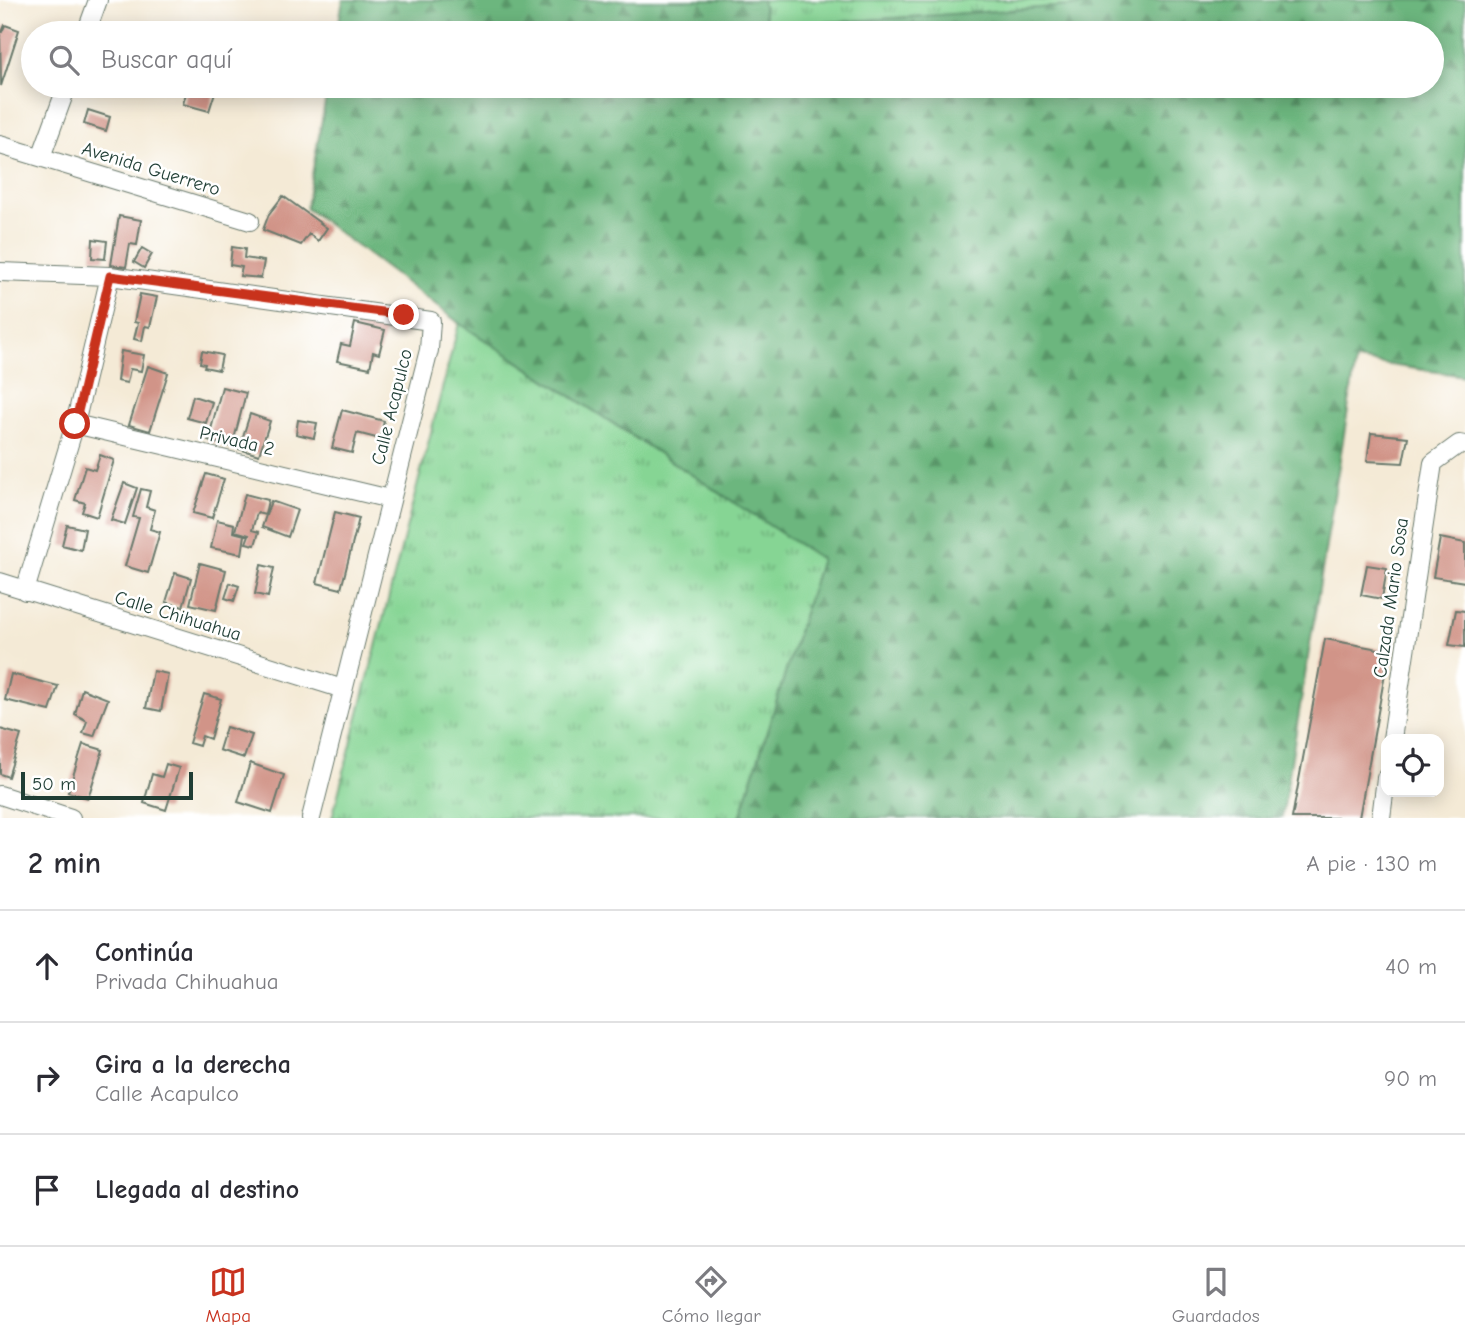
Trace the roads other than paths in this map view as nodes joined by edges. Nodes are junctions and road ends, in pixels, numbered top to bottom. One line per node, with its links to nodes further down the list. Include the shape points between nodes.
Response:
1 (97, 0): 2 (street)
2 (90, 21)
3 (62, 98): 5 (street)
4 (0, 145): 5 (street, Avenida Guerrero)
5 (41, 157): 6 (street, Avenida Guerrero)
6 (250, 221)
7 (0, 272): 8 (street)
8 (110, 276): 9 (street); 11 (street, Calle Acapulco, via 431,321 429,350)
9 (75, 424): 11 (street, Privada 2); 13 (street)
10 (1465, 445): 15 (street, Calzada Mario Sosa, via 1459,444 1433,463)
11 (390, 499): 14 (street, Calle Acapulco)
12 (0, 582): 13 (street, Calle Chihuahua)
13 (25, 591): 14 (street, Calle Chihuahua)
14 (343, 689): 19 (street, Calle Acapulco)
15 (1393, 734)
16 (0, 796): 18 (street)
17 (1384, 797): 20 (street)
18 (71, 818)
19 (311, 818)
20 (1381, 818)

